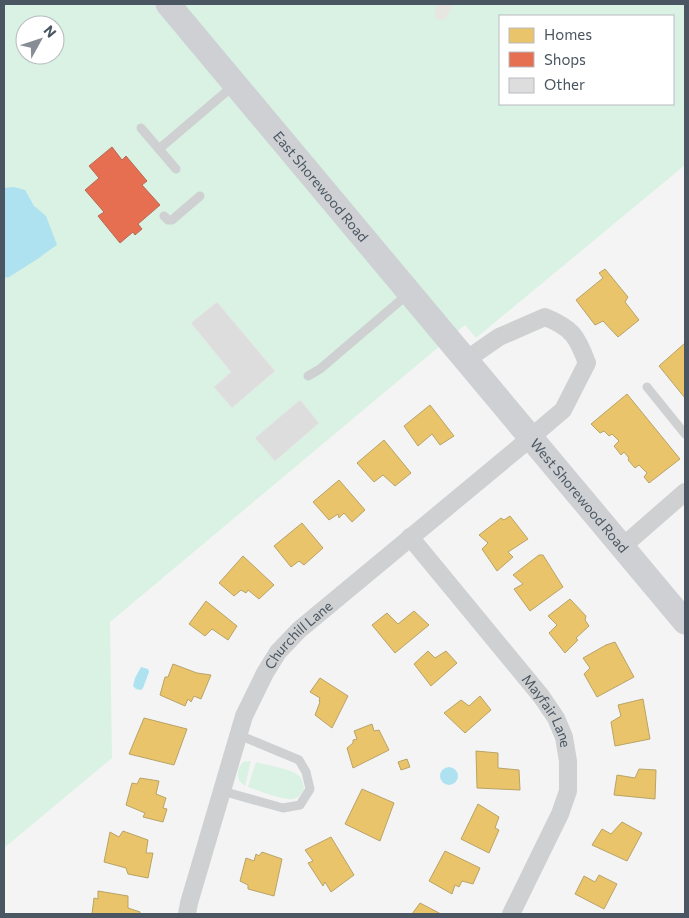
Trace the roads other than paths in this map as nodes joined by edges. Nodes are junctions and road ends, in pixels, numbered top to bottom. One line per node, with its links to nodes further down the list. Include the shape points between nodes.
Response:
1 (168, 4): 2 (main road, East Shorewood Road)
2 (236, 84): 4 (lane); 8 (main road, East Shorewood Road)
3 (141, 128): 4 (lane)
4 (159, 149): 5 (lane)
5 (176, 169)
6 (200, 196): 7 (lane, via 172,220)
7 (164, 216)
8 (410, 292): 9 (main road, East Shorewood Road); 10 (lane)
9 (470, 364): 13 (main road, West Shorewood Road); 13 (street, via 476,353 499,337 545,317 571,331 587,363 563,410)
10 (308, 376)
11 (646, 387): 12 (lane)
12 (685, 434)
13 (531, 437): 15 (street, Churchill Lane); 16 (main road, West Shorewood Road)
14 (685, 492): 16 (street)
15 (410, 537): 18 (street, Churchill Lane, via 298,630 278,652 248,708); 21 (street, Mayfair Lane, via 541,696 564,737 568,791 560,814)
16 (622, 547): 17 (main road, West Shorewood Road)
17 (685, 622)
18 (238, 736): 19 (street, Churchill Lane); 19 (lane, via 299,760 310,789 300,805 283,808)
19 (222, 791): 20 (street, Churchill Lane)
20 (187, 914)
21 (510, 914)

